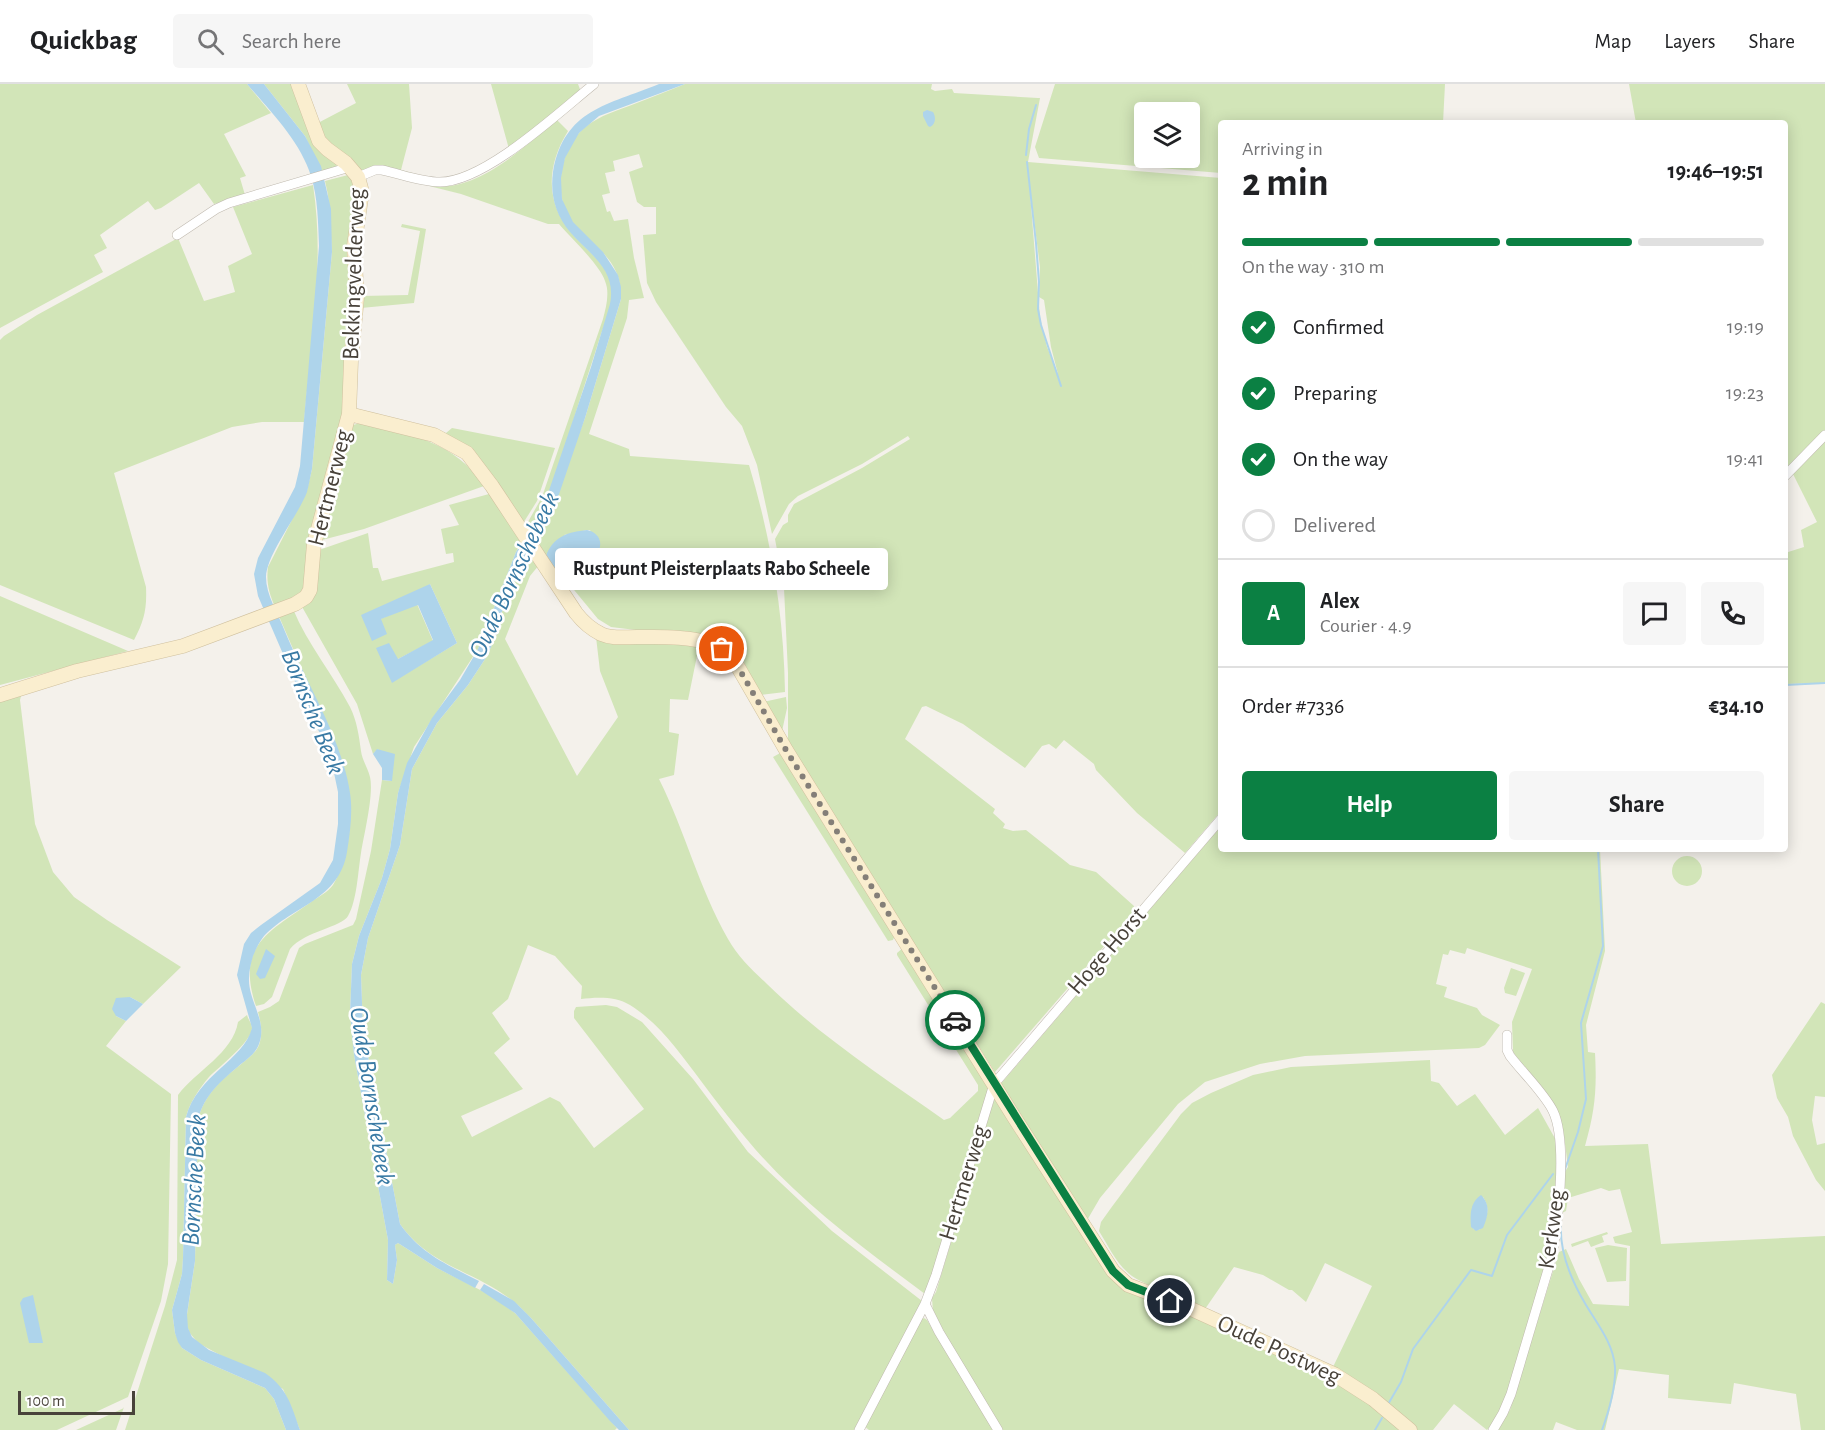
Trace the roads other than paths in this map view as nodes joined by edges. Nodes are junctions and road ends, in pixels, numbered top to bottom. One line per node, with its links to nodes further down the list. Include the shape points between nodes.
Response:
1 (298, 84): 3 (street, Bekkingvelderweg, via 319,141)
2 (594, 84): 3 (street, via 501,157 468,177 433,182 382,170)
3 (354, 172): 4 (street, via 325,175 229,203); 5 (street, Bekkingvelderweg, via 362,201 354,246 357,297)
4 (177, 235)
5 (349, 414): 8 (street, Hertmerweg, via 314,544 310,590 303,600 183,646 78,671); 11 (street, Hertmerweg, via 421,431 467,453 576,613 598,633 705,641 722,649 735,662)
6 (1825, 435): 7 (street)
7 (1788, 473)
8 (0, 695)
9 (1218, 823): 11 (street, Hoge Horst)
10 (1507, 1035): 16 (street, Kerkweg, via 1510,1056 1552,1108 1557,1121 1560,1171 1550,1263 1511,1394)
11 (994, 1084): 12 (street, Hertmerweg); 15 (street, Oude Postweg, via 1120,1279 1334,1374 1373,1399)
12 (924, 1304): 13 (street, Hertmerweg); 14 (street)
13 (859, 1430)
14 (998, 1430)
15 (1410, 1430)
16 (1493, 1430)

